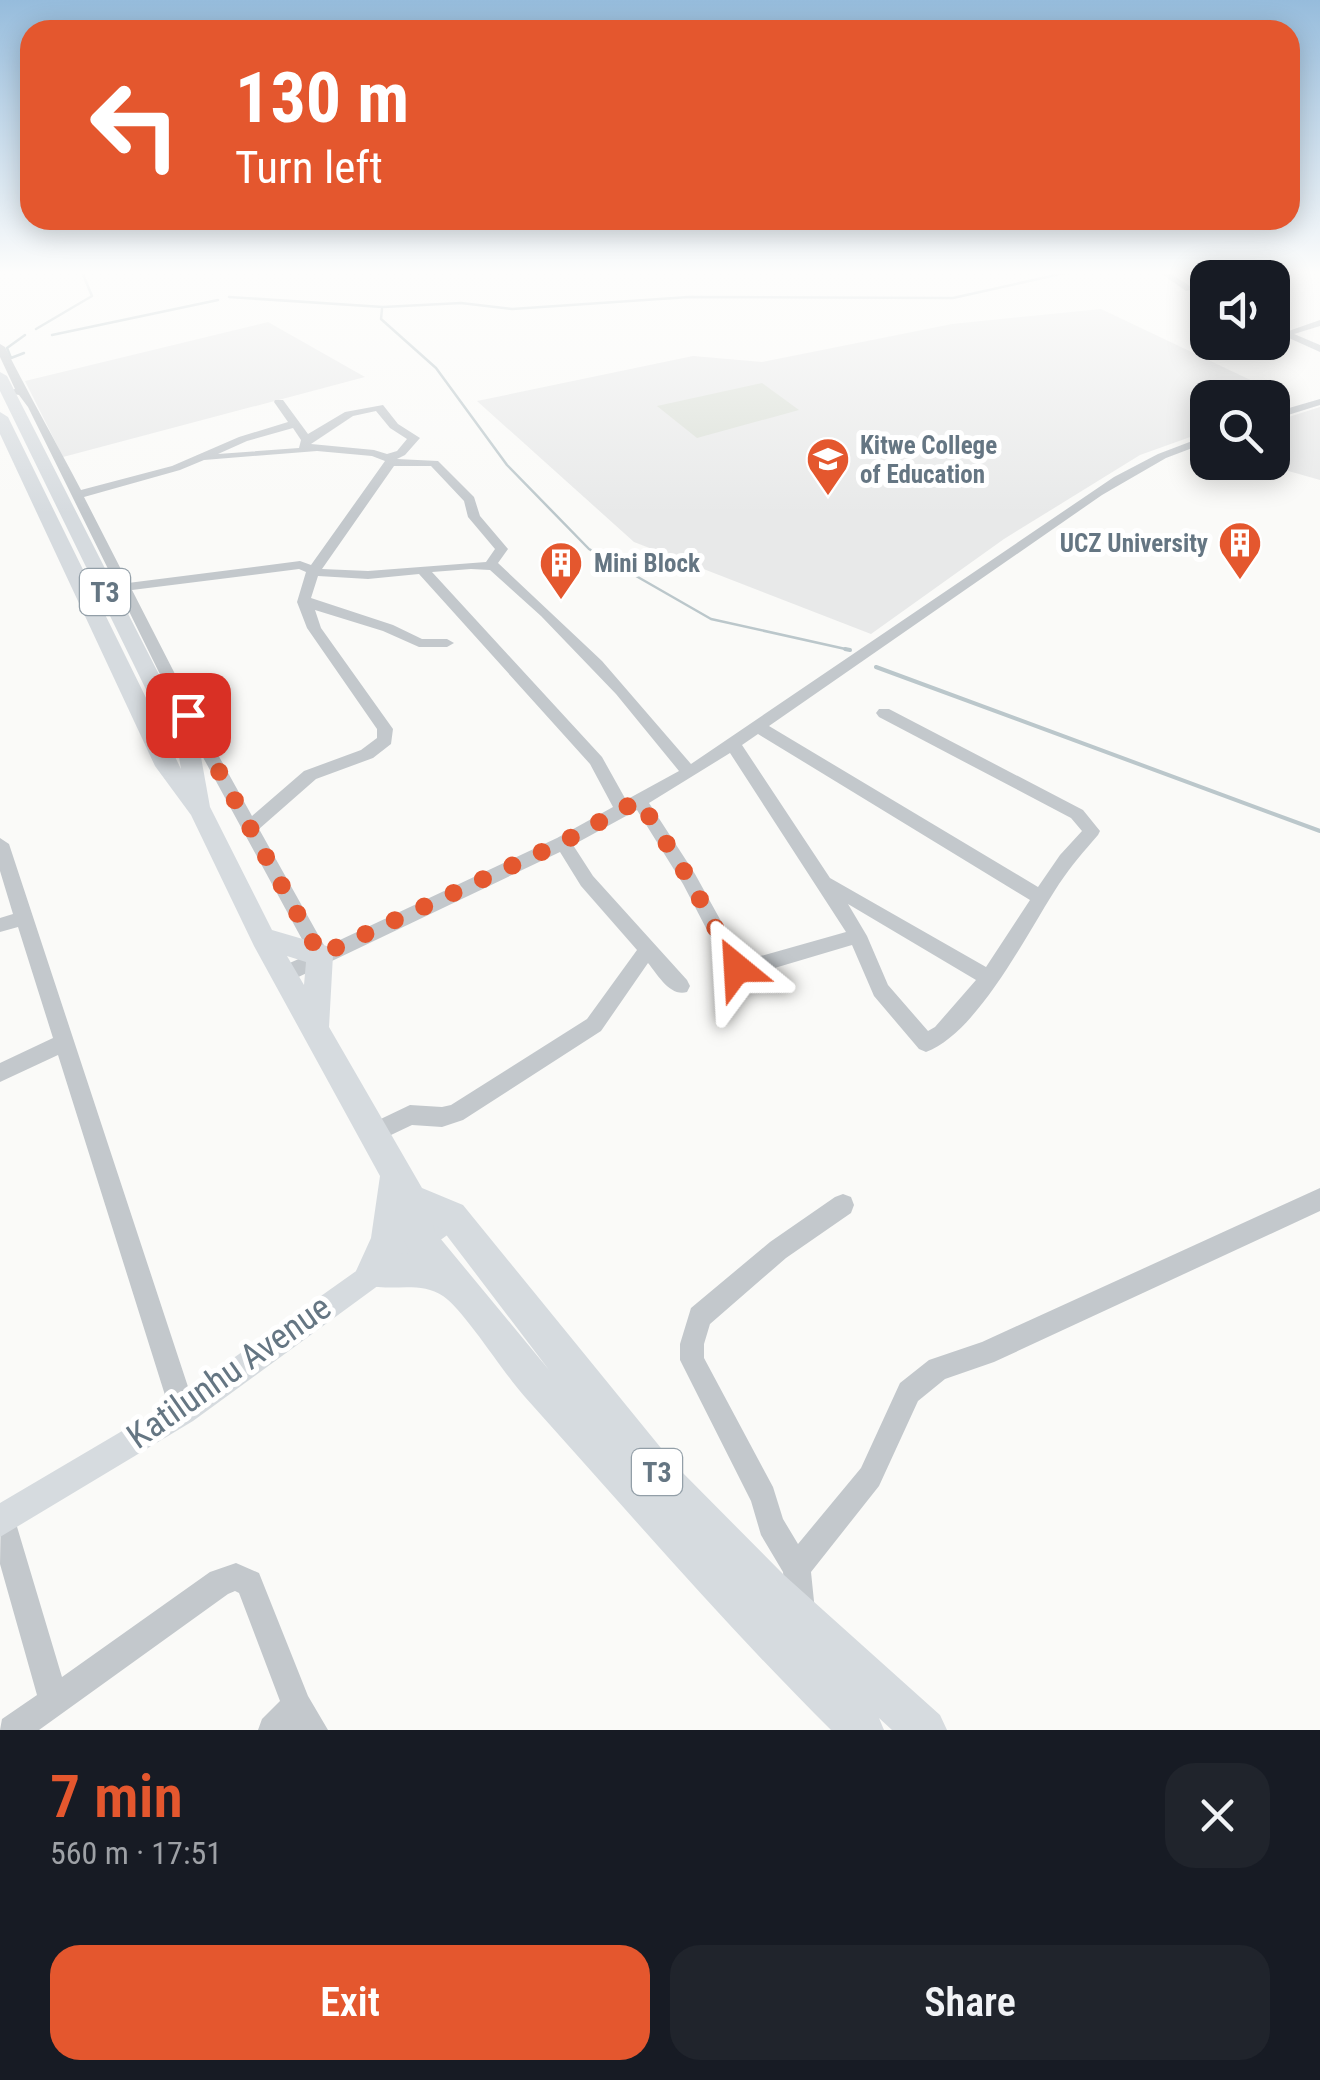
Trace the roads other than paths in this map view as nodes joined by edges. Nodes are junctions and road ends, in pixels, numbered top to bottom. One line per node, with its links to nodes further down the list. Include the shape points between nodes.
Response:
1 (2, 353): 2 (street)
2 (10, 386): 12 (street, via 50,437); 17 (highway, T3)
3 (279, 402): 7 (street)
4 (1320, 402): 5 (street)
5 (1290, 411)
6 (0, 417): 17 (highway, T3)
7 (294, 424): 9 (street); 10 (street)
8 (1190, 443): 21 (street, via 1082,501)
9 (309, 445): 10 (street); 11 (street); 11 (street, via 349,414 377,407 414,438)
10 (196, 458): 12 (street)
11 (390, 460): 13 (street, via 434,462 502,549); 15 (street)
12 (77, 494): 16 (street)
13 (490, 565): 14 (street); 23 (street, via 610,680)
14 (423, 571): 15 (street); 24 (street)
15 (313, 572): 16 (street, via 300,564); 18 (street)
16 (127, 587): 17 (street); 25 (street)
17 (98, 601): 33 (highway, T3, via 166,766 200,811)
18 (304, 602): 19 (street, via 392,629 408,641); 25 (street, via 314,628 385,729 385,740 367,754 310,775)
19 (447, 643)
20 (884, 713): 29 (street, via 1089,825 1092,831)
21 (757, 726): 22 (street); 29 (street)
22 (733, 744): 23 (street); 28 (street)
23 (689, 773): 24 (street)
24 (631, 805): 26 (street); 32 (street, via 689,879 737,968)
25 (248, 828): 35 (street)
26 (563, 842): 34 (street, via 587,881); 35 (street)
27 (0, 844): 30 (street)
28 (821, 880): 32 (street); 37 (street)
29 (1040, 898): 37 (street)
30 (23, 918): 31 (street); 40 (street)
31 (0, 925)
32 (858, 936): 37 (street, via 881,990 926,1043 937,1040)
33 (262, 938): 35 (highway); 36 (highway, T3)
34 (648, 950): 38 (street); 42 (street, via 594,1025 456,1113 410,1115)
35 (320, 955): 36 (street); 39 (highway)
36 (283, 974): 39 (highway, T3)
37 (987, 977)
38 (680, 986)
39 (314, 1032): 42 (highway, T3)
40 (66, 1042): 41 (street); 50 (street)
41 (0, 1072)
42 (372, 1134): 43 (highway, T3)
43 (403, 1189): 46 (highway); 47 (highway, T3); 48 (highway)
44 (1320, 1199): 52 (street, via 938,1370 909,1392 870,1477)
45 (843, 1205): 52 (street, via 700,1317 692,1344 692,1360)
46 (452, 1216): 47 (main road, Katilunhu Avenue); 53 (highway, T3, via 627,1439)
47 (420, 1240): 48 (main road, Katilunhu Avenue); 49 (highway, T3)
48 (373, 1272): 49 (highway, via 419,1270); 50 (main road, Katilunhu Avenue)
49 (454, 1283): 58 (highway, T3, via 642,1499)
50 (183, 1411): 51 (main road, Katilunhu Avenue)
51 (0, 1520): 54 (street)
52 (797, 1568): 53 (street)
53 (802, 1622): 59 (highway, T3)
54 (54, 1700): 55 (street, via 236,1576 249,1583); 56 (street)
55 (305, 1718): 57 (street)
56 (13, 1730)
57 (272, 1730)
58 (862, 1730)
59 (925, 1730)

